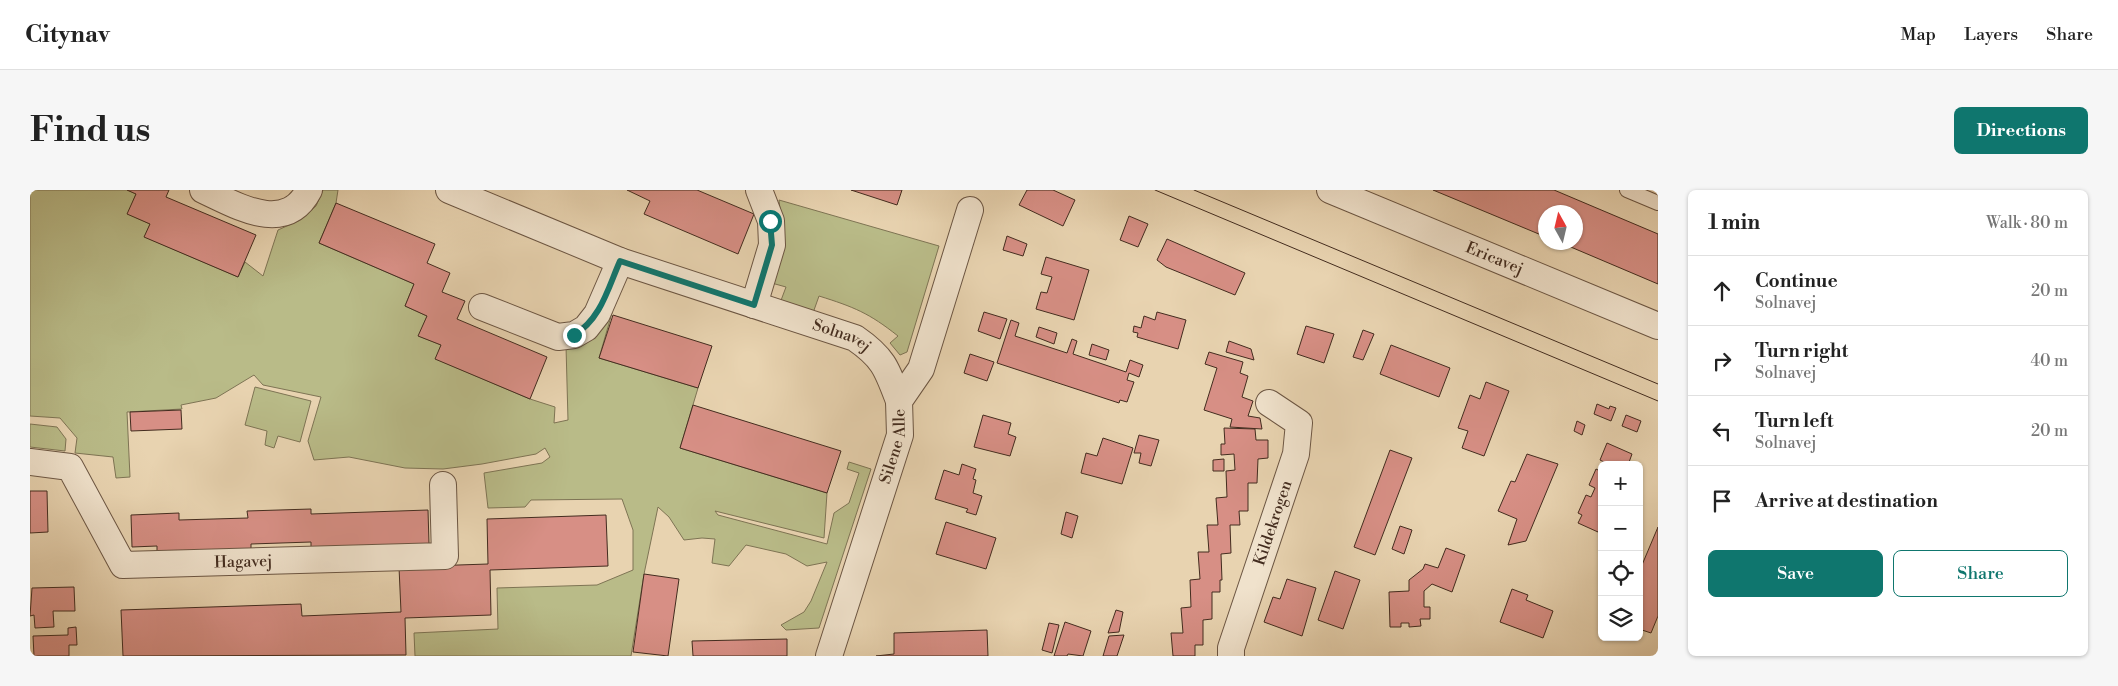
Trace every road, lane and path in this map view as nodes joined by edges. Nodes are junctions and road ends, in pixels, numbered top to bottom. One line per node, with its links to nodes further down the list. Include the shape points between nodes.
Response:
1 (203, 190): 2 (street, via 256,214 277,215 294,207)
2 (309, 190)
3 (449, 190): 7 (street, Solnavej)
4 (759, 190): 11 (street, via 770,221 772,245)
5 (1628, 190): 8 (lane)
6 (1342, 192): 13 (street, Ericavej)
7 (490, 198): 10 (street, Solnavej)
8 (1658, 203)
9 (970, 210): 14 (street, Silene Alle, via 921,369)
10 (620, 261): 11 (street, Solnavej); 12 (street, via 598,314 586,328 574,335 558,337)
11 (754, 305): 14 (street, Solnavej, via 855,338 875,352 888,372)
12 (482, 307)
13 (1658, 326)
14 (899, 401): 18 (street, Silene Alle, via 900,434)
15 (1269, 403): 19 (street, Kildekrogen, via 1300,423 1296,454)
16 (30, 462): 17 (street, Hagavej, via 70,467 123,565 445,556)
17 (443, 485)
18 (829, 656)
19 (1231, 656)

